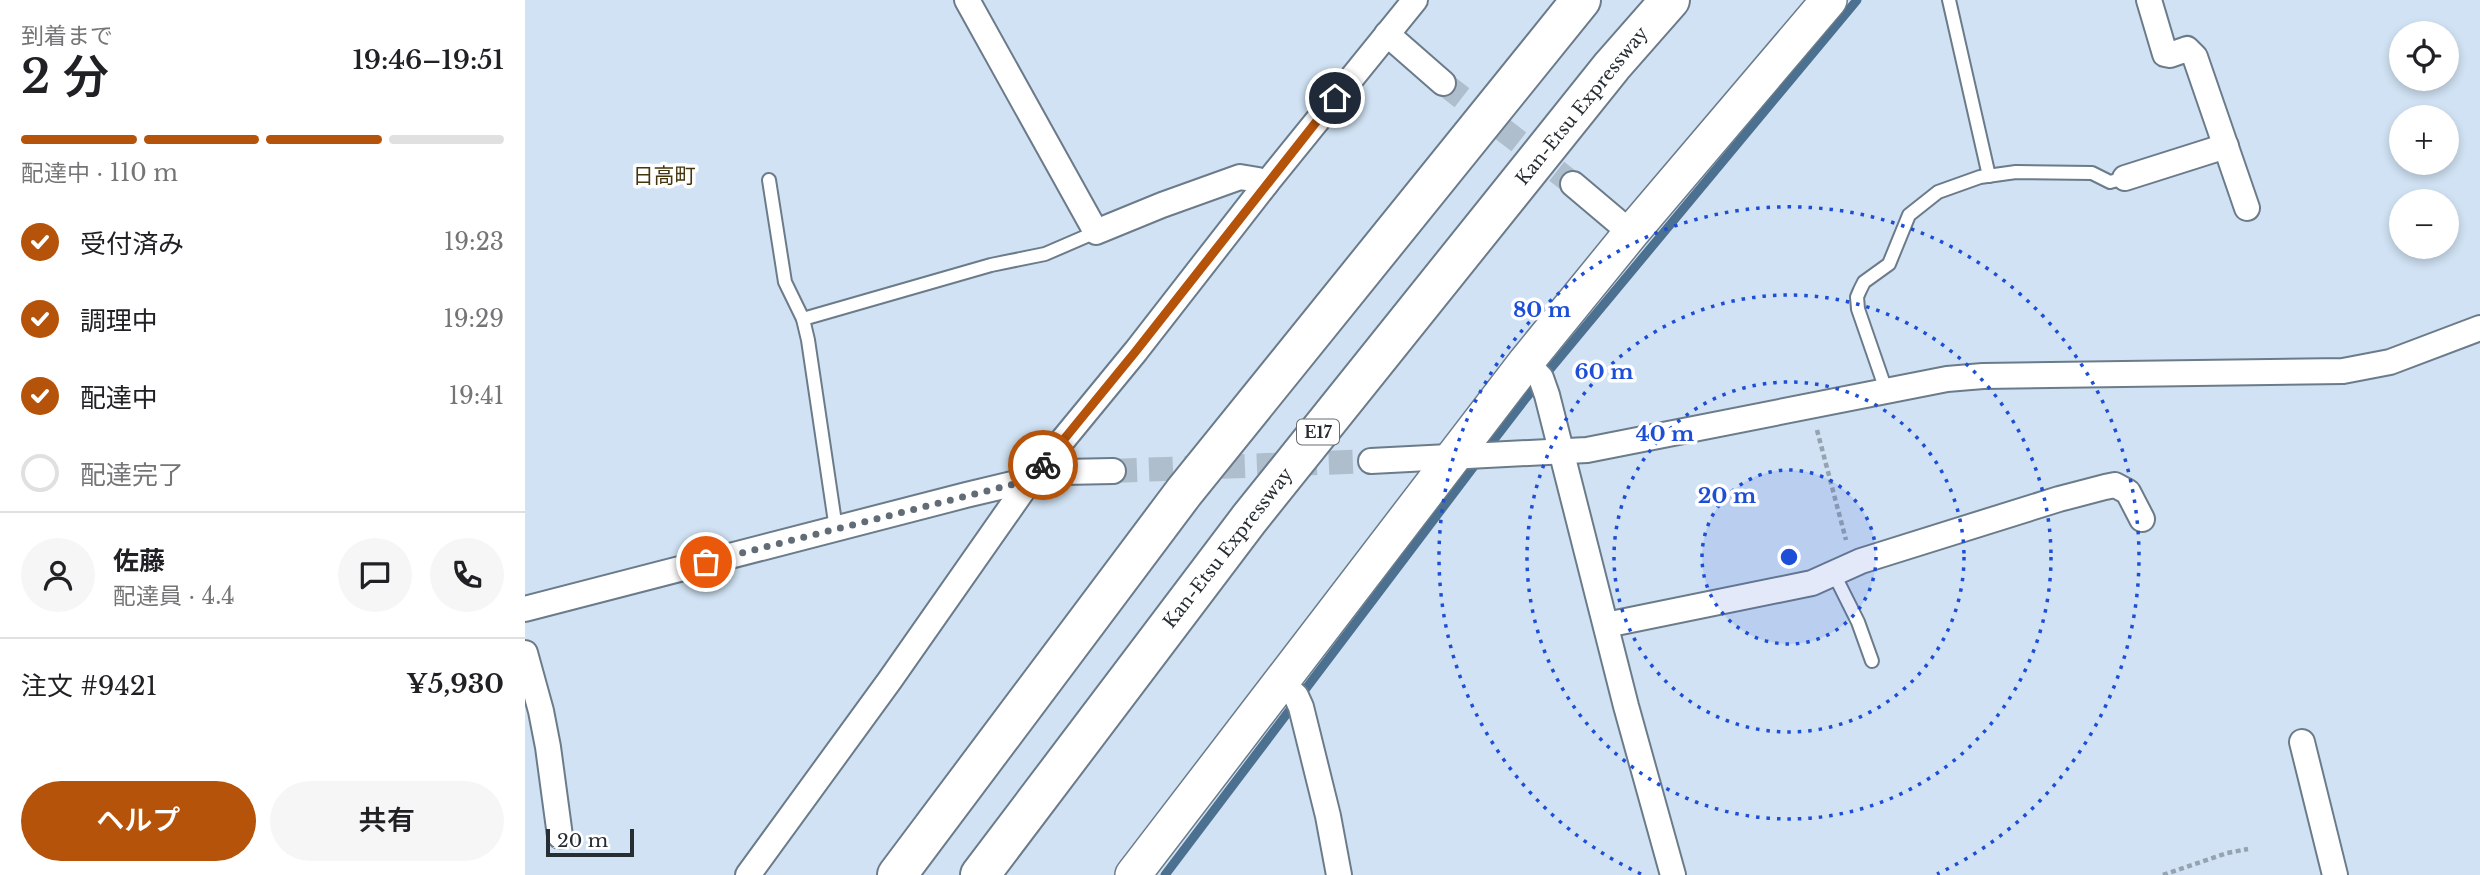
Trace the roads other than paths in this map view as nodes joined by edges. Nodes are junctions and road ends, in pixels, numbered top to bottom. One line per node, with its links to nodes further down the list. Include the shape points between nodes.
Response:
1 (967, 0): 17 (street)
2 (1415, 0): 8 (street)
3 (1581, 0): 40 (highway, via 1184,492)
4 (1670, 0): 41 (highway, Kan-Etsu Expressway / E17, via 1249,519)
5 (1829, 0): 18 (street)
6 (1949, 0): 11 (lane)
7 (2148, 0): 10 (street, via 2165,54 2187,49 2195,57)
8 (1387, 34): 9 (street); 14 (street)
9 (1443, 83)
10 (2226, 146): 12 (street); 16 (street)
11 (1989, 176): 12 (lane, via 2092,173 2110,182); 22 (lane, via 1948,187 1920,205 1909,215 1889,264 1860,289 1858,309)
12 (2125, 178)
13 (769, 180): 19 (lane, via 785,282)
14 (1266, 184): 17 (street, via 1240,177); 27 (street)
15 (1573, 184): 18 (street)
16 (2247, 208)
17 (1096, 233): 19 (lane, via 1045,254)
18 (1631, 233): 21 (street)
19 (803, 319): 29 (lane)
20 (2480, 328): 22 (street, via 2407,356 2353,370 1983,376)
21 (1526, 362): 23 (street, via 1543,383); 24 (street)
22 (1886, 390): 23 (street)
23 (1563, 452): 24 (street); 32 (street)
24 (1450, 458): 25 (street); 35 (street)
25 (1371, 461)
26 (1113, 471): 27 (street, via 1063,472)
27 (1030, 480): 29 (street); 39 (street)
28 (2142, 519): 30 (street, via 2128,492 2115,485)
29 (836, 529): 31 (street)
30 (1843, 569): 32 (street, via 1812,583); 34 (lane)
31 (525, 609)
32 (1606, 625): 43 (street)
33 (525, 653): 37 (street, via 544,723)
34 (1873, 661)
35 (1281, 682): 38 (street); 42 (street, via 1301,707)
36 (2302, 742): 44 (street)
37 (560, 836)
38 (1138, 873)
39 (748, 875)
40 (897, 875)
41 (980, 875)
42 (1339, 875)
43 (1673, 875)
44 (2335, 875)

